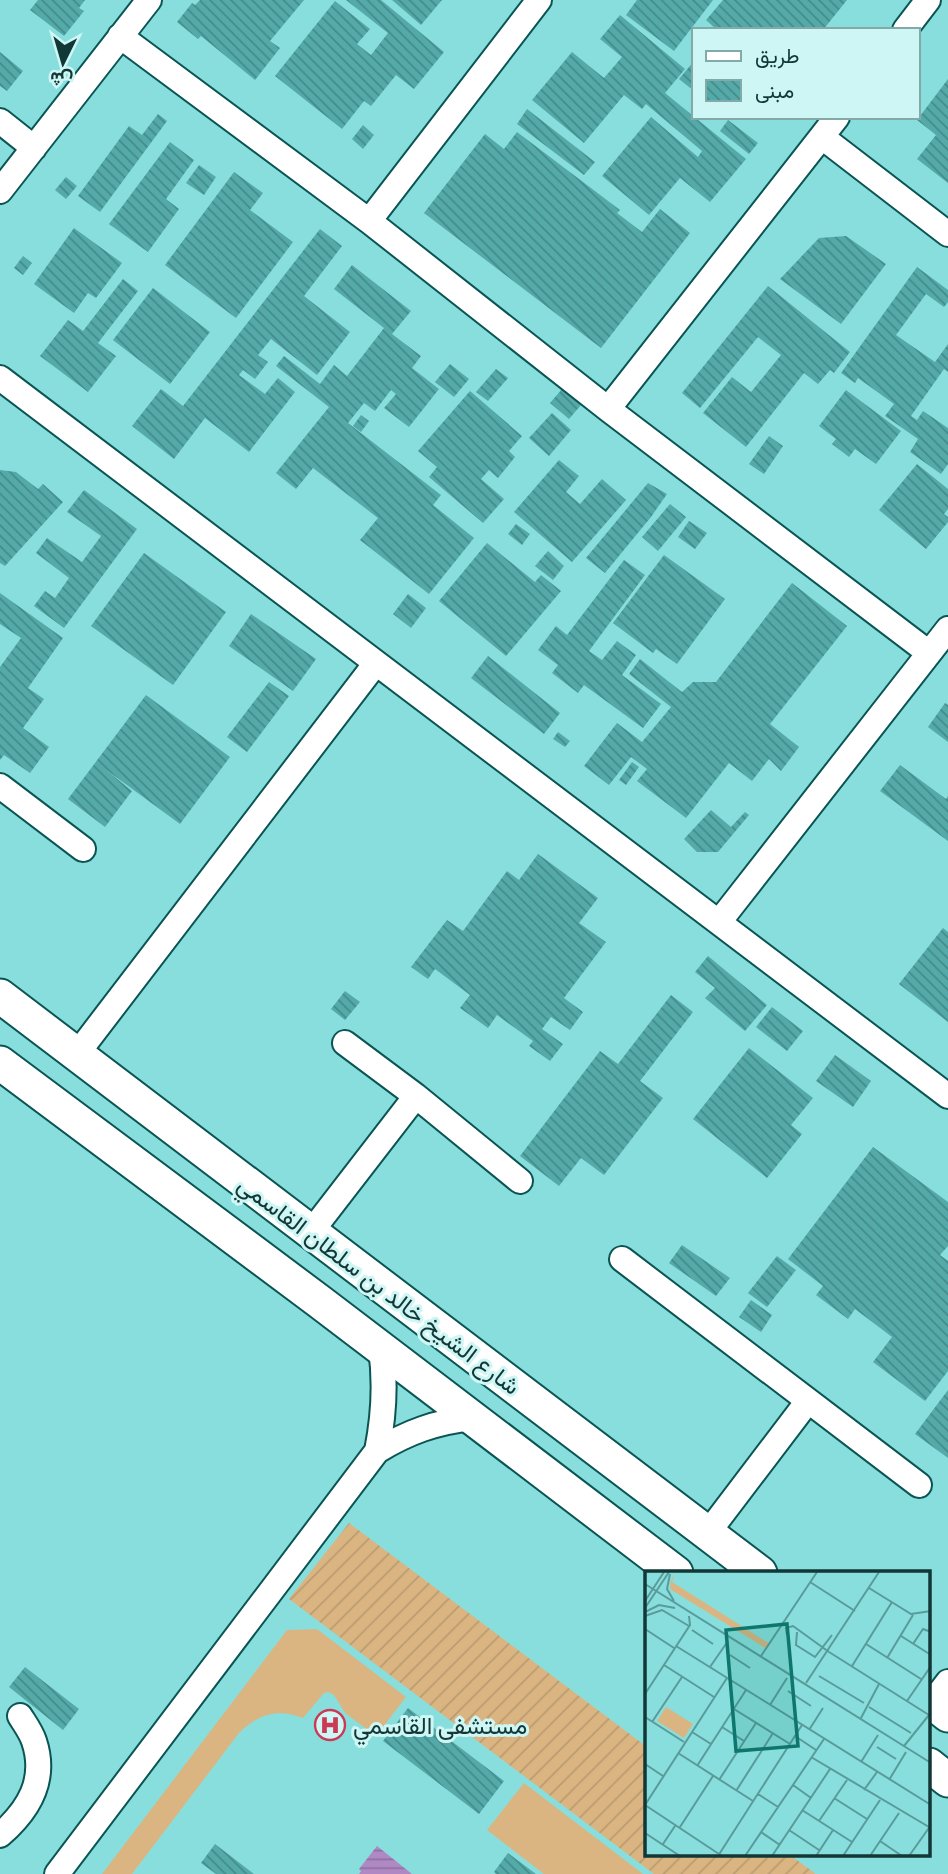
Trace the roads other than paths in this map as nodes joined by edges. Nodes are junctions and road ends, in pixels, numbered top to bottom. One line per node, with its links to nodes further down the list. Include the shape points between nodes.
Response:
1 (149, 0): 5 (street)
2 (539, 0): 11 (street)
3 (928, 0): 4 (street)
4 (907, 28)
5 (120, 36): 9 (street); 11 (street)
6 (836, 119): 8 (street)
7 (0, 121): 9 (street)
8 (822, 137): 12 (street); 14 (street)
9 (34, 148): 10 (street)
10 (0, 191)
11 (369, 221): 14 (street)
12 (948, 234)
13 (0, 378): 17 (street)
14 (608, 409): 16 (street)
15 (948, 629): 16 (street)
16 (929, 653): 20 (street)
17 (376, 663): 20 (street); 23 (street)
18 (0, 786): 19 (street)
19 (83, 849)
20 (719, 922): 26 (street)
21 (0, 996): 23 (main road, شارع الشيخ خالد بن سلطان القاسمي)
22 (345, 1043): 25 (street)
23 (77, 1054): 28 (main road, شارع الشيخ خالد بن سلطان القاسمي)
24 (0, 1063): 30 (main road, شارع الشيخ خالد بن سلطان القاسمي)
25 (416, 1096): 27 (street); 28 (street)
26 (948, 1096)
27 (520, 1181)
28 (311, 1232): 31 (main road, شارع الشيخ خالد بن سلطان القاسمي)
29 (622, 1259): 33 (street)
30 (320, 1302): 31 (main road, via 337,1301 352,1307 424,1353 439,1350); 32 (main road, شارع الشيخ خالد بن سلطان القاسمي)
31 (447, 1338): 37 (main road, شارع الشيخ خالد بن سلطان القاسمي)
32 (381, 1349): 34 (main road, شارع الشيخ خالد بن سلطان القاسمي); 35 (street, via 385,1400)
33 (808, 1401): 36 (street); 37 (street)
34 (472, 1418): 35 (street, via 422,1427); 38 (main road, شارع الشيخ خالد بن سلطان القاسمي)
35 (377, 1451): 44 (street)
36 (919, 1485)
37 (707, 1534): 39 (main road, شارع الشيخ خالد بن سلطان القاسمي)
38 (673, 1571)
39 (757, 1571)
40 (20, 1716): 43 (street, via 34,1740 38,1767 34,1794 20,1818)
41 (930, 1766): 42 (main road)
42 (948, 1780)
43 (0, 1835)
44 (57, 1874)

